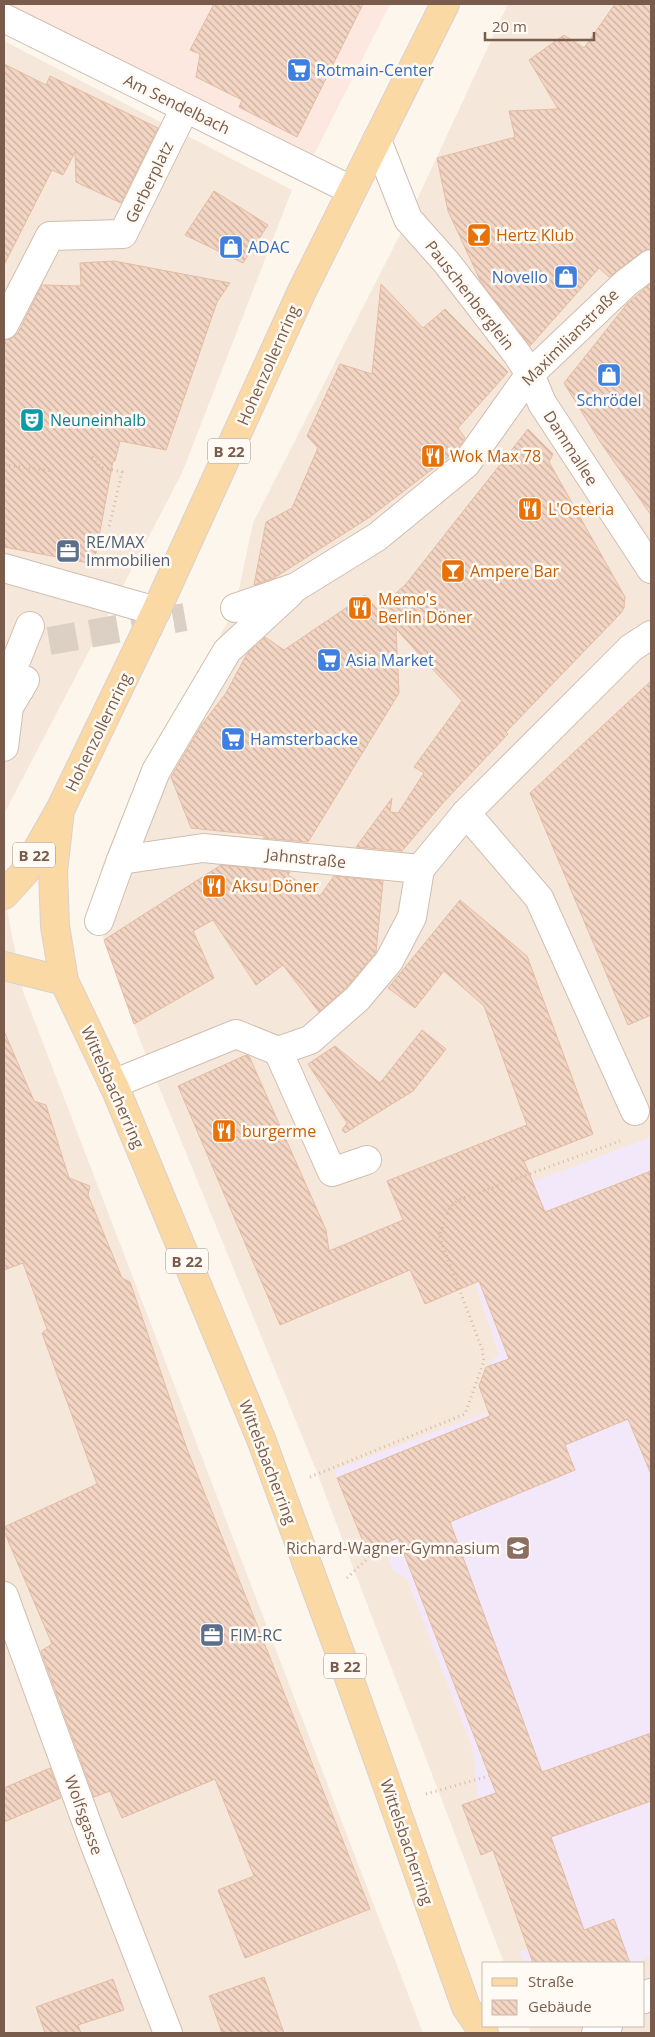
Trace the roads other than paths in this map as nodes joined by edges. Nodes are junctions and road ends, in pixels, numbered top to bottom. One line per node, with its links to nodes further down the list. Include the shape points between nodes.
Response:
1 (445, 4): 4 (main road, Hohenzollernring / B 22)
2 (4, 18): 3 (street, Am Sendelbach)
3 (185, 108): 5 (street, Am Sendelbach); 7 (street, Gerberplatz, via 123,234 50,236)
4 (377, 140): 5 (main road, Hohenzollernring / B 22); 8 (street, Pauschenberglein, via 408,219 447,263)
5 (351, 190): 13 (main road, Hohenzollernring / B 22)
6 (651, 264): 8 (street, Maximilianstraße, via 626,282)
7 (4, 326)
8 (530, 374): 10 (street, Dammallee, via 542,403); 11 (street, Maximilianstraße, via 466,464 377,537)
9 (4, 568): 13 (street)
10 (651, 570)
11 (296, 587): 12 (street, Maximilianstraße); 20 (street, via 228,651 156,771)
12 (235, 608)
13 (156, 611): 18 (main road, Hohenzollernring / B 22)
14 (30, 626): 16 (street, via 7,682)
15 (651, 635): 19 (street, via 631,648)
16 (15, 696): 17 (street)
17 (4, 747)
18 (60, 810): 22 (main road, B 22, via 24,873); 25 (main road, B 22, via 53,871 55,926)
19 (466, 813): 21 (street); 28 (street, via 539,898)
20 (121, 860): 21 (street, Jahnstraße, via 203,848); 23 (street)
21 (420, 869): 26 (street, via 412,917 389,961 357,999 310,1040)
22 (4, 896)
23 (99, 921)
24 (4, 966): 25 (main road)
25 (64, 980): 27 (main road, Wittelsbacherring / B 22)
26 (278, 1050): 27 (street, via 236,1034); 29 (street, via 332,1172)
27 (113, 1084): 32 (main road, Wittelsbacherring / B 22, via 261,1439 466,2007)
28 (635, 1111)
29 (367, 1160)
30 (4, 1596): 31 (street, Wolfsgasse)
31 (168, 2033)
32 (484, 2033)

